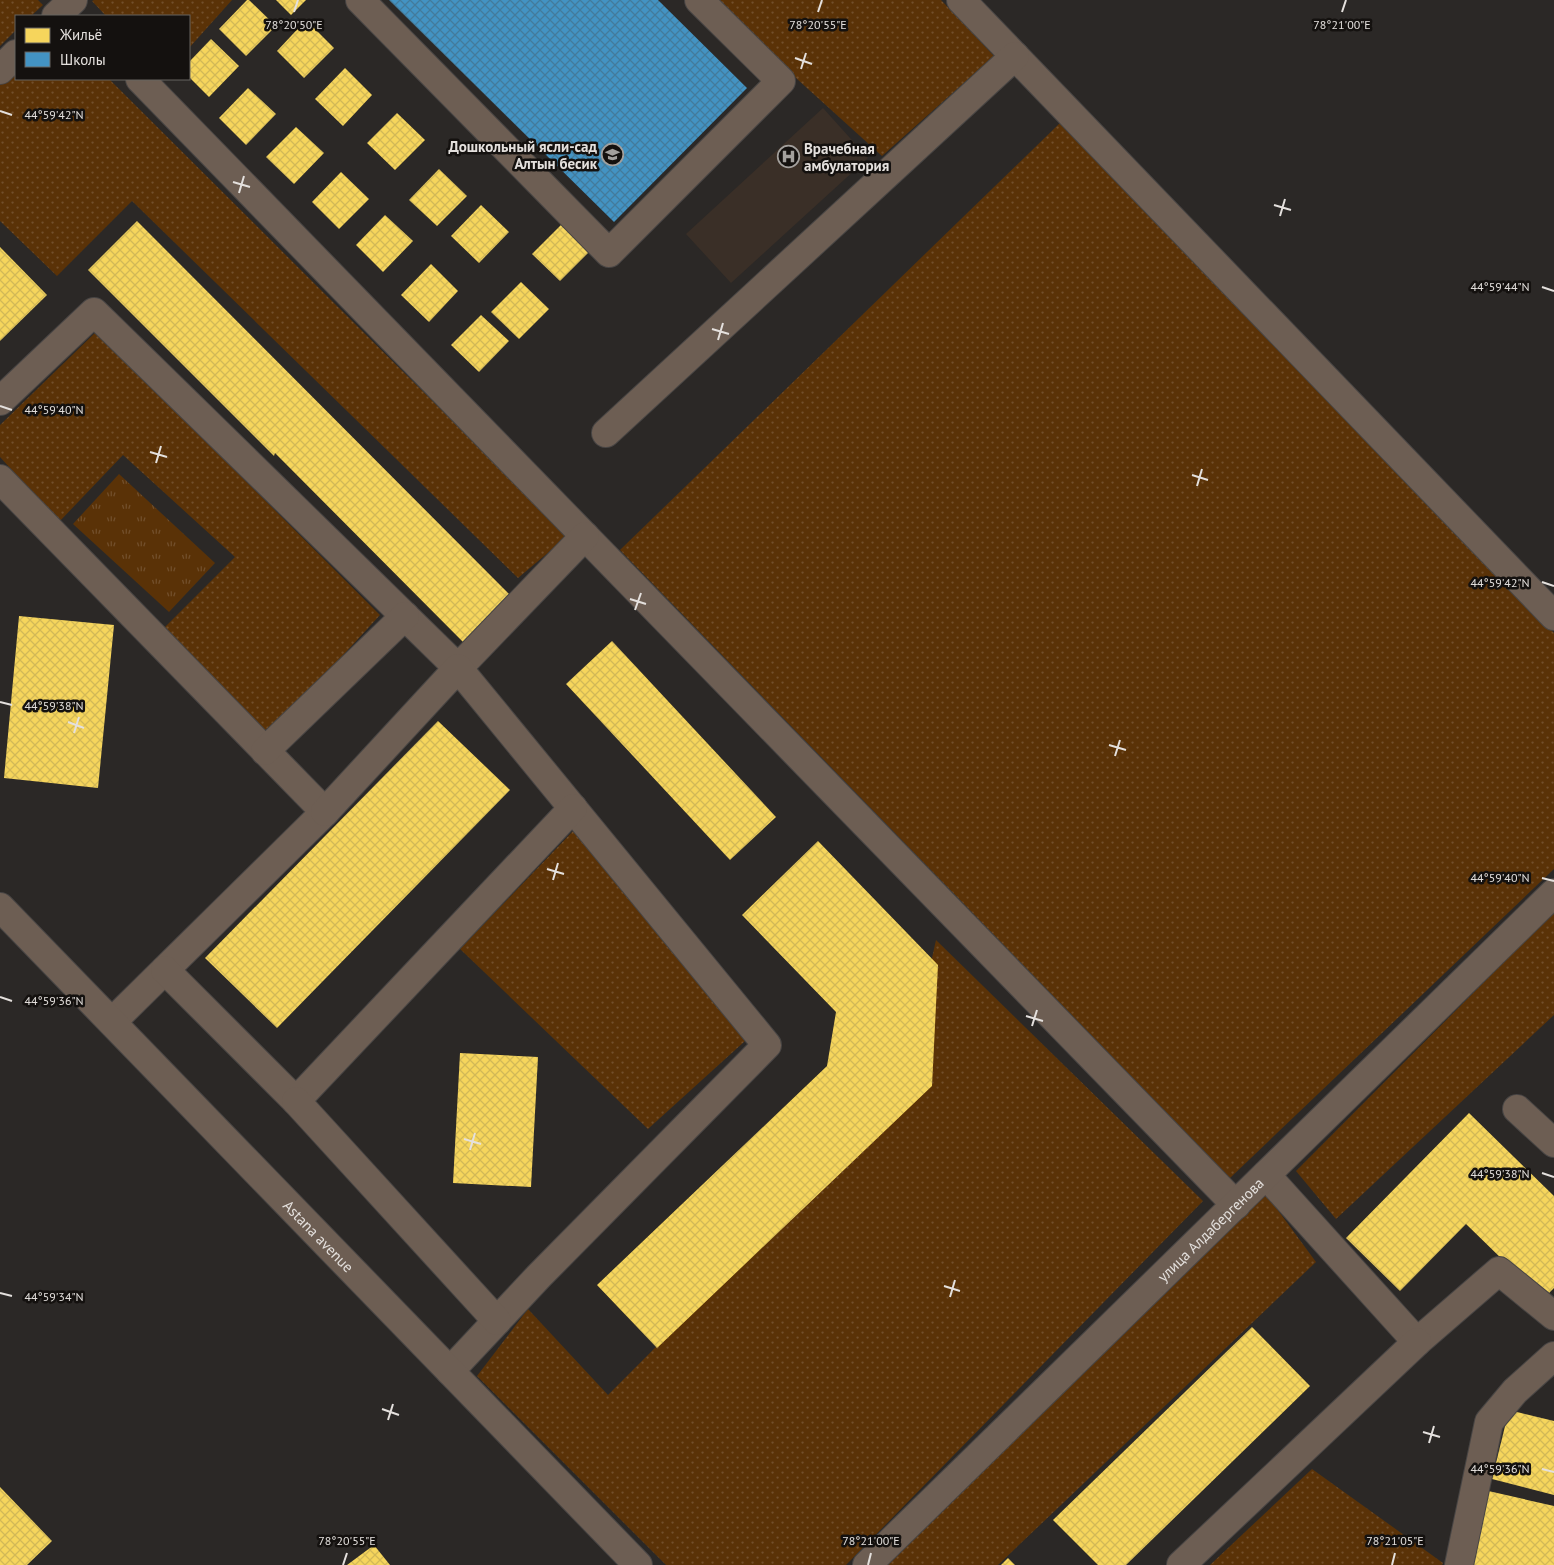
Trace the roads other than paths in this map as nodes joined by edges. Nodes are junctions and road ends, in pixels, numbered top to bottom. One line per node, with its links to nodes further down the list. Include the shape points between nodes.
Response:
1 (360, 0): 2 (street, via 609,253 780,81)
2 (699, 0)
3 (961, 0): 5 (street)
4 (15, 55): 6 (street)
5 (1015, 56): 9 (street); 13 (street)
6 (0, 70)
7 (141, 80): 11 (street)
8 (0, 401): 12 (street, via 94,312)
9 (606, 434)
10 (0, 479): 15 (street)
11 (586, 536): 14 (street); 26 (street)
12 (404, 616): 14 (street); 15 (street)
13 (1554, 616)
14 (458, 668): 16 (street); 17 (street)
15 (265, 752): 17 (street)
16 (573, 808): 22 (street); 28 (street, via 767,1045)
17 (325, 812): 20 (street)
18 (1554, 893): 25 (street, улица Алдабергенова)
19 (0, 907): 21 (street, Astana avenue)
20 (164, 970): 21 (street); 22 (street)
21 (112, 1022): 31 (street, Astana avenue)
22 (296, 1101): 28 (street)
23 (1517, 1109): 24 (street)
24 (1554, 1143)
25 (1266, 1175): 26 (street, улица Алдабергенова); 29 (street)
26 (1236, 1204): 33 (street, улица Алдабергенова)
27 (1554, 1316): 29 (street, via 1499,1270)
28 (497, 1321): 31 (street)
29 (1416, 1342): 34 (street)
30 (1554, 1356): 35 (street, via 1515,1391 1489,1422)
31 (450, 1371): 32 (street, Astana avenue)
32 (638, 1565)
33 (867, 1565)
34 (1181, 1565)
35 (1459, 1565)

